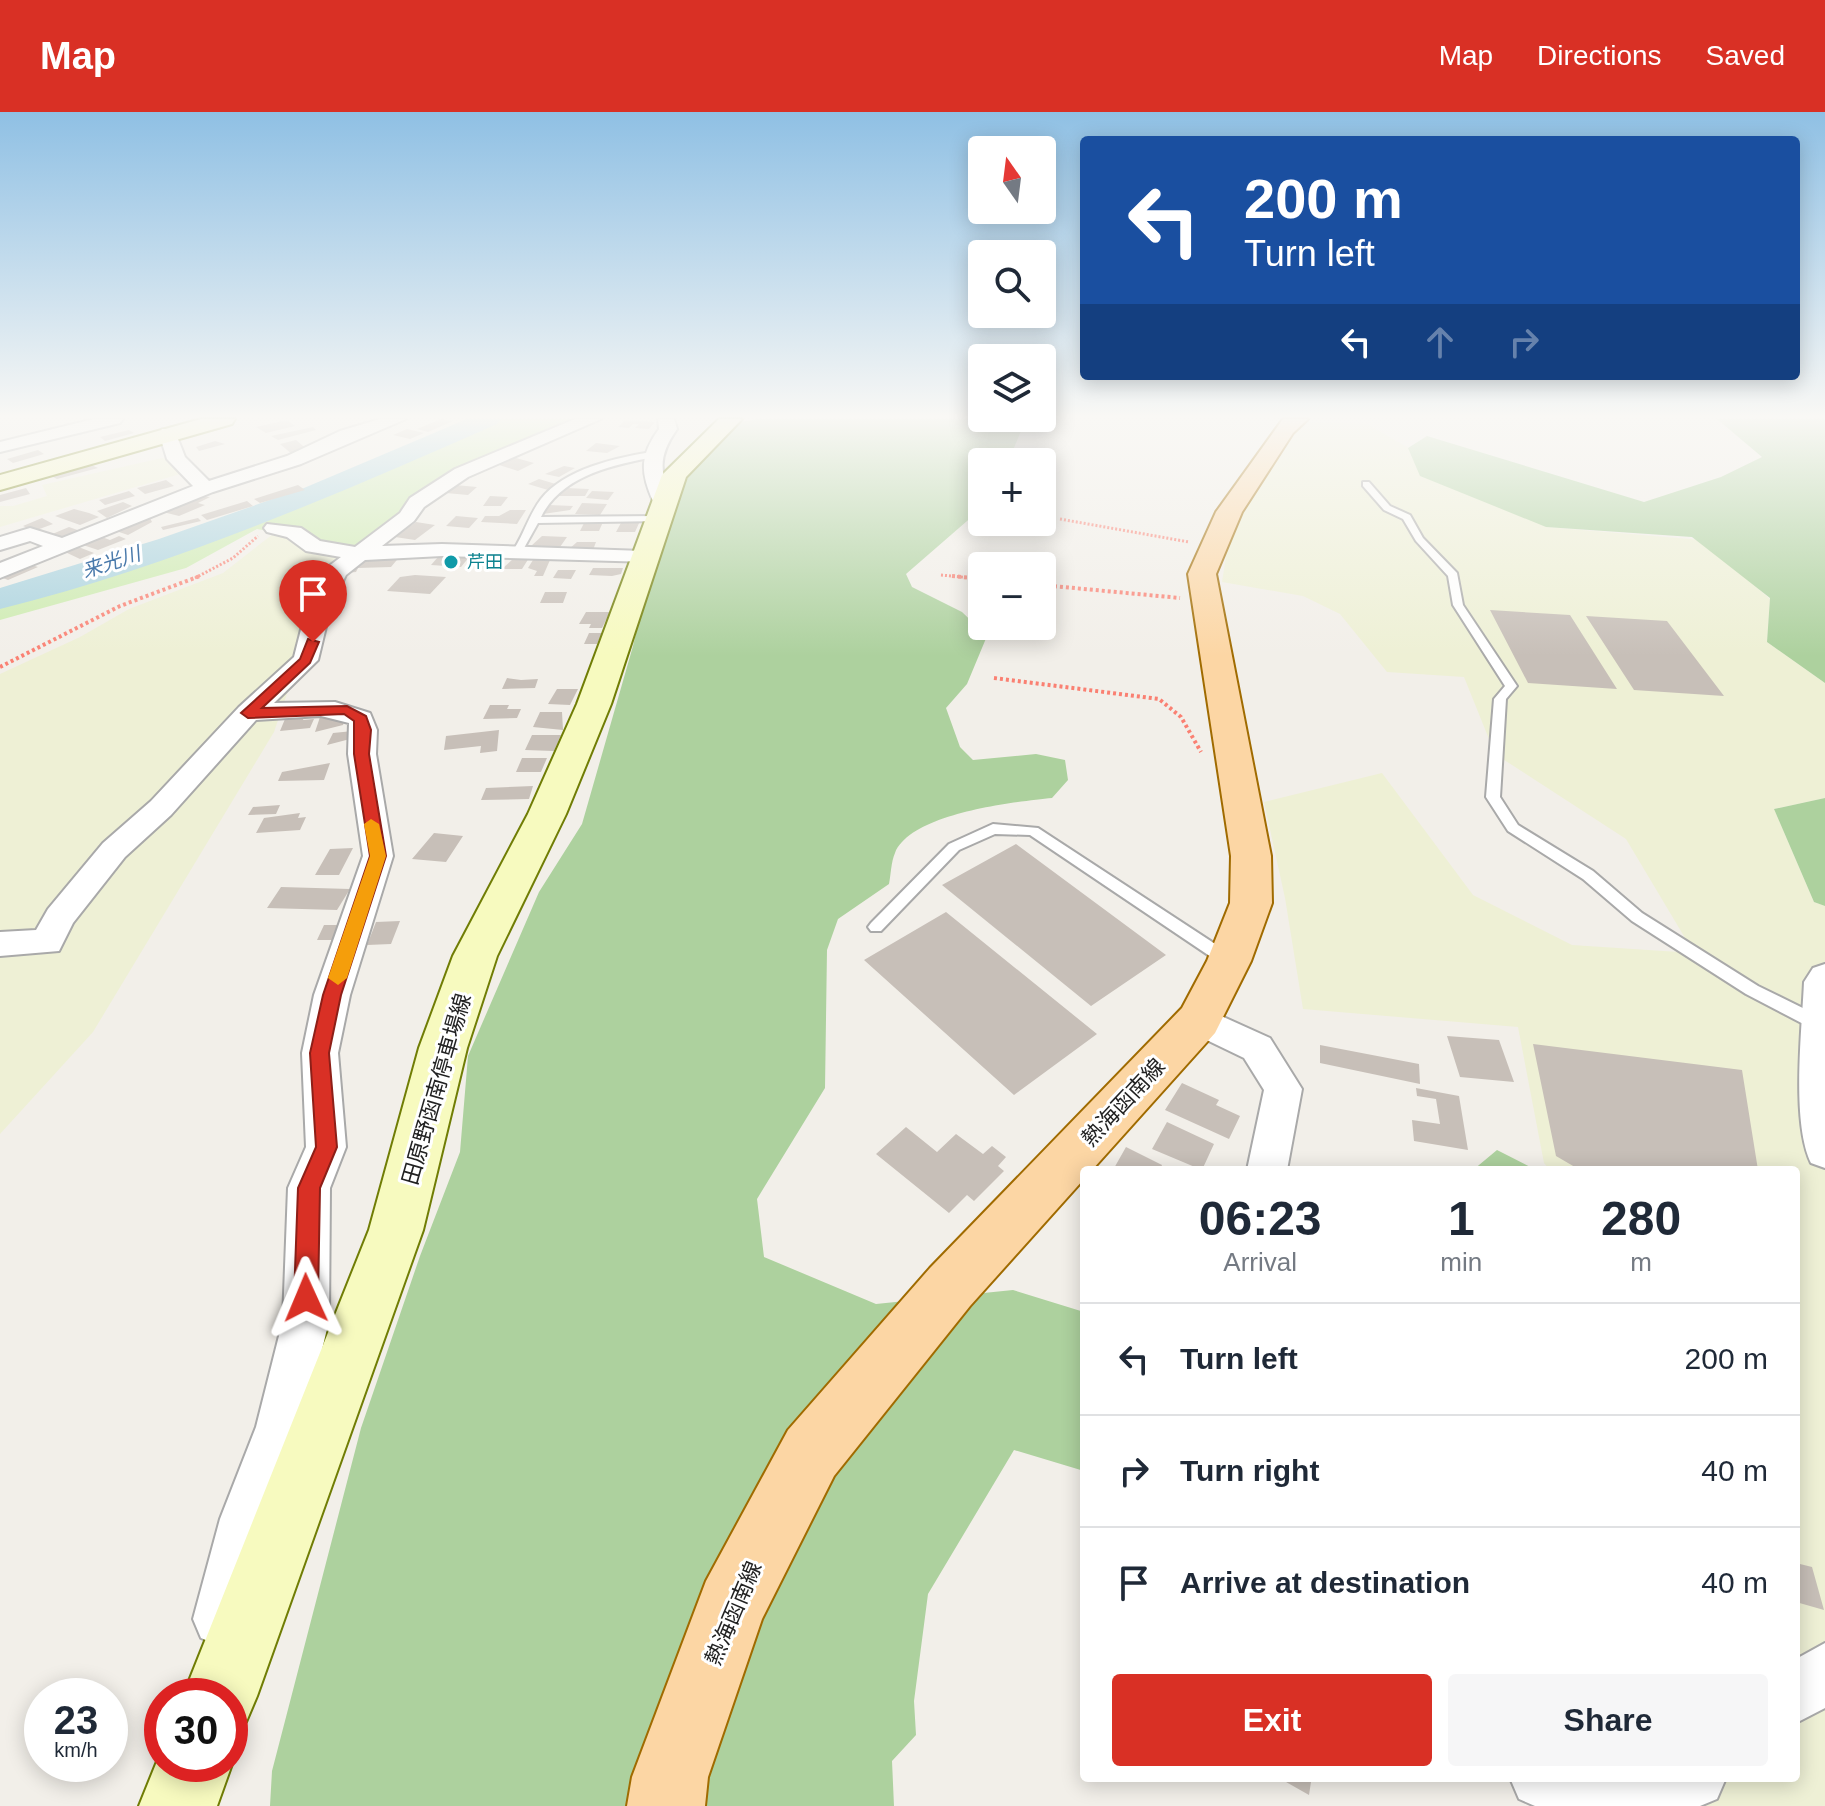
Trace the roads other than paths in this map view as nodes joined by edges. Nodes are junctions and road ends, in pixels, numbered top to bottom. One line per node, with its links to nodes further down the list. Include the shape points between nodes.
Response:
1 (181, 498): 12 (street)
2 (423, 498): 13 (street, via 407,517)
3 (547, 498): 8 (lane)
4 (652, 498): 9 (street)
5 (666, 498): 9 (main road, 田原野函南停車場線)
6 (1238, 498): 19 (main road, 熱海函南線, via 1202,574 1251,856 1251,903)
7 (1378, 498): 22 (lane, via 1407,517 1419,539 1453,575 1458,605 1511,686 1500,699 1493,797 1513,828 1588,875 1637,917 1752,990)
8 (536, 520): 9 (lane); 14 (lane)
9 (654, 525): 14 (street); 27 (main road, 田原野函南停車場線, via 589,716 547,814 475,956 443,1048 396,1230)
10 (274, 528): 13 (street, via 294,532 314,546)
11 (0, 544): 12 (street, via 30,534)
12 (63, 546): 15 (street)
13 (358, 554): 14 (street, via 442,550); 16 (street, via 337,571 325,594 306,660)
14 (515, 555)
15 (0, 571)
16 (248, 713): 18 (street, via 161,808 114,850 60,917 47,942); 26 (street, via 347,710 361,719 378,856 332,995 320,1053 326,1147 309,1188 306,1320 280,1427 246,1519 216,1632)
17 (876, 927): 19 (lane, via 954,847 993,829 1033,831)
18 (0, 944)
19 (1229, 961): 21 (main road, 熱海函南線)
20 (1825, 977): 22 (street)
21 (1199, 1020): 24 (street, via 1257,1048 1283,1089); 34 (main road, 熱海函南線, via 950,1287 811,1453 731,1606 670,1777)
22 (1820, 1025): 23 (street)
23 (1825, 1151)
24 (1268, 1166)
25 (1825, 1671): 28 (street)
26 (225, 1678)
27 (227, 1678)
28 (1800, 1692)
29 (187, 1782): 33 (main road)
30 (1552, 1782): 32 (street, via 1598,1797)
31 (1687, 1782): 32 (street)
32 (1642, 1802)
33 (178, 1806)
34 (666, 1806)

